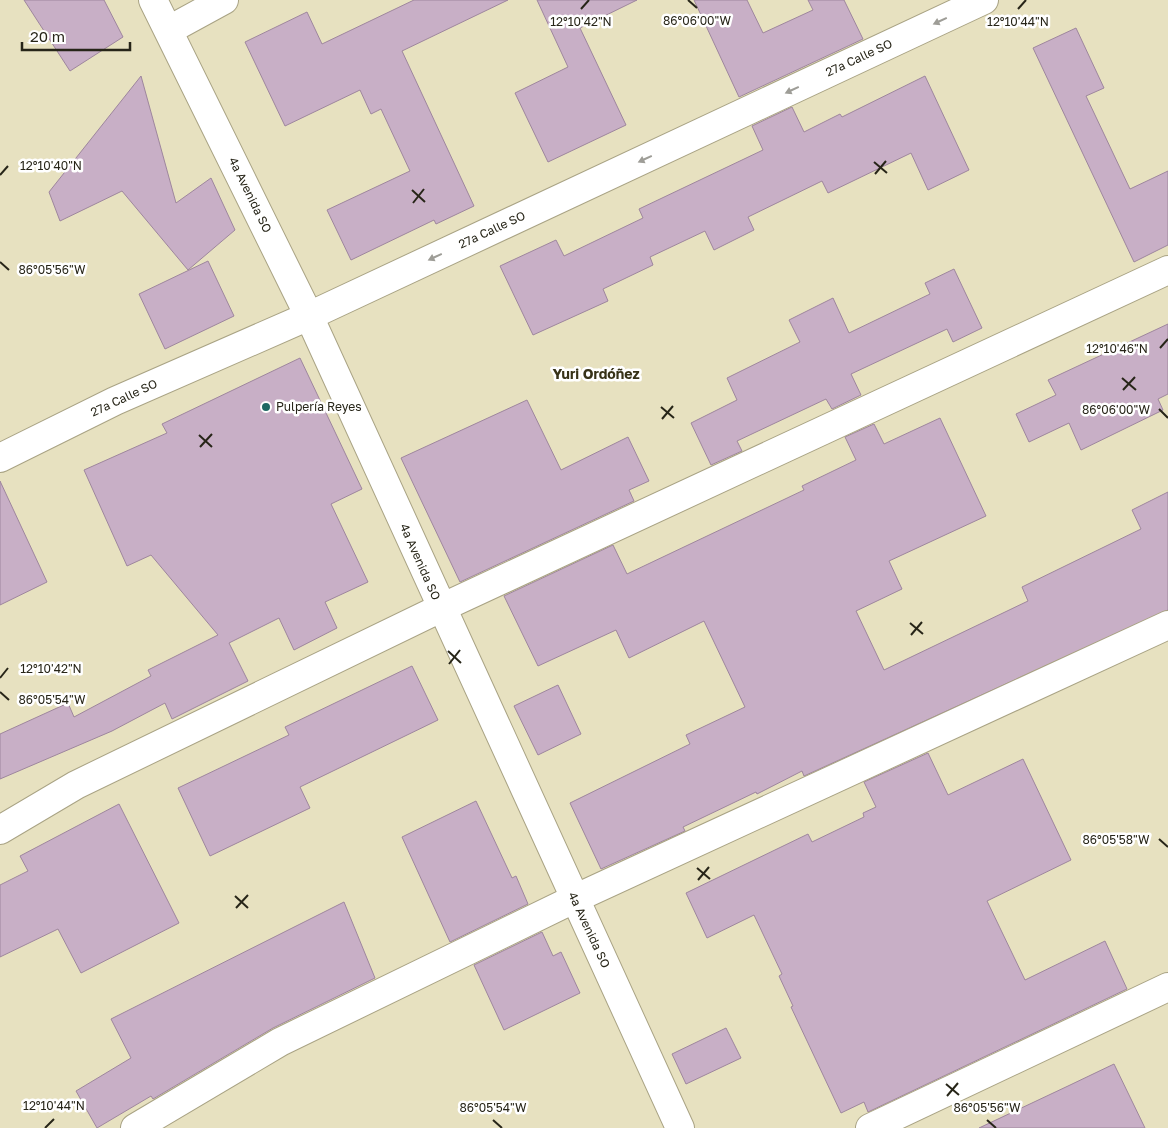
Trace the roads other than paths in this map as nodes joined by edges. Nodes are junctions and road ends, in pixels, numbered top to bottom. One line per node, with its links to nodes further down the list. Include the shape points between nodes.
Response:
1 (153, 0): 4 (street, 4a Avenida SO)
2 (224, 0): 4 (street)
3 (984, 0): 6 (street, 27a Calle SO, one-way to 6)
4 (169, 30): 6 (street, 4a Avenida SO)
5 (1168, 270): 8 (street)
6 (309, 316): 7 (street, 27a Calle SO, via 115,401); 8 (street, 4a Avenida SO)
7 (0, 458)
8 (441, 608): 10 (street, via 76,785); 11 (street, 4a Avenida SO)
9 (1168, 625): 11 (street)
10 (0, 830)
11 (574, 899): 13 (street, via 280,1042); 14 (street, 4a Avenida SO)
12 (1168, 987): 15 (street)
13 (135, 1128)
14 (680, 1128)
15 (870, 1128)

